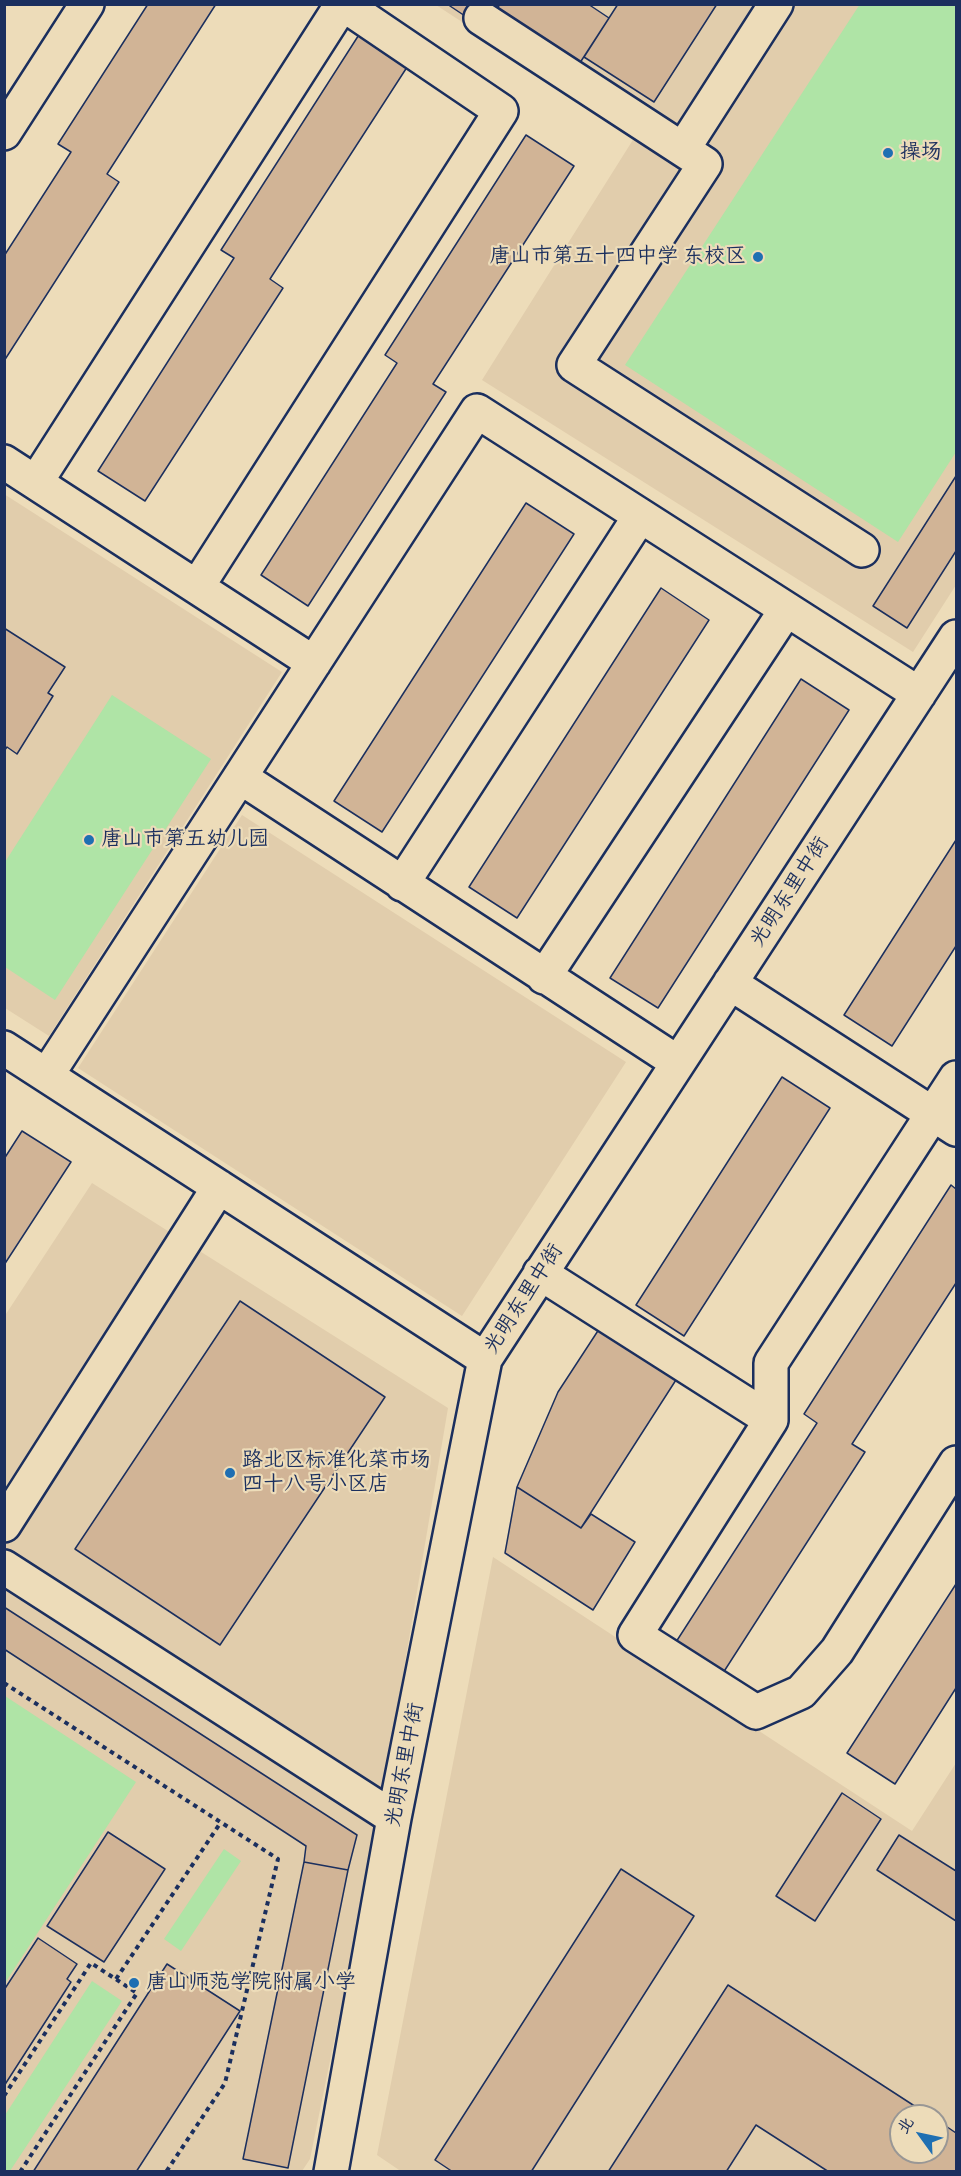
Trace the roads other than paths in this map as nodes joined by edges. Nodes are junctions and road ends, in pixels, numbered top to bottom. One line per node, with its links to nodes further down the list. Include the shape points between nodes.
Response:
1 (87, 4): 5 (street)
2 (342, 4): 8 (street); 11 (street, via 501,111)
3 (776, 4): 6 (street)
4 (482, 18): 6 (street)
5 (4, 133)
6 (683, 149): 10 (street, via 705,164 574,365)
7 (4, 462): 8 (street)
8 (36, 482): 11 (street)
9 (640, 516): 12 (street); 14 (street, via 477,411); 17 (street)
10 (862, 550)
11 (197, 587): 14 (street)
12 (786, 610): 15 (street); 18 (street)
13 (957, 637): 15 (street, 光明东里中街)
14 (314, 663): 16 (street)
15 (919, 694): 19 (street, 光明东里中街)
16 (240, 777): 17 (street); 22 (street)
17 (402, 884): 18 (street)
18 (544, 977): 21 (street)
19 (730, 983): 21 (street, 光明东里中街); 24 (street)
20 (9, 1059): 22 (street)
21 (677, 1062): 26 (street, 光明东里中街)
22 (47, 1075): 25 (street)
23 (957, 1078): 24 (street)
24 (945, 1122): 28 (street, via 771,1363)
25 (219, 1187): 27 (street); 30 (street)
26 (540, 1273): 27 (street, 光明东里中街); 28 (street)
27 (485, 1359): 32 (street, 光明东里中街)
28 (771, 1420): 29 (street, via 635,1635 756,1712 801,1692 837,1651)
29 (957, 1463)
30 (4, 1525)
31 (4, 1567): 32 (street)
32 (394, 1818): 33 (street, 光明东里中街)
33 (331, 2172)

